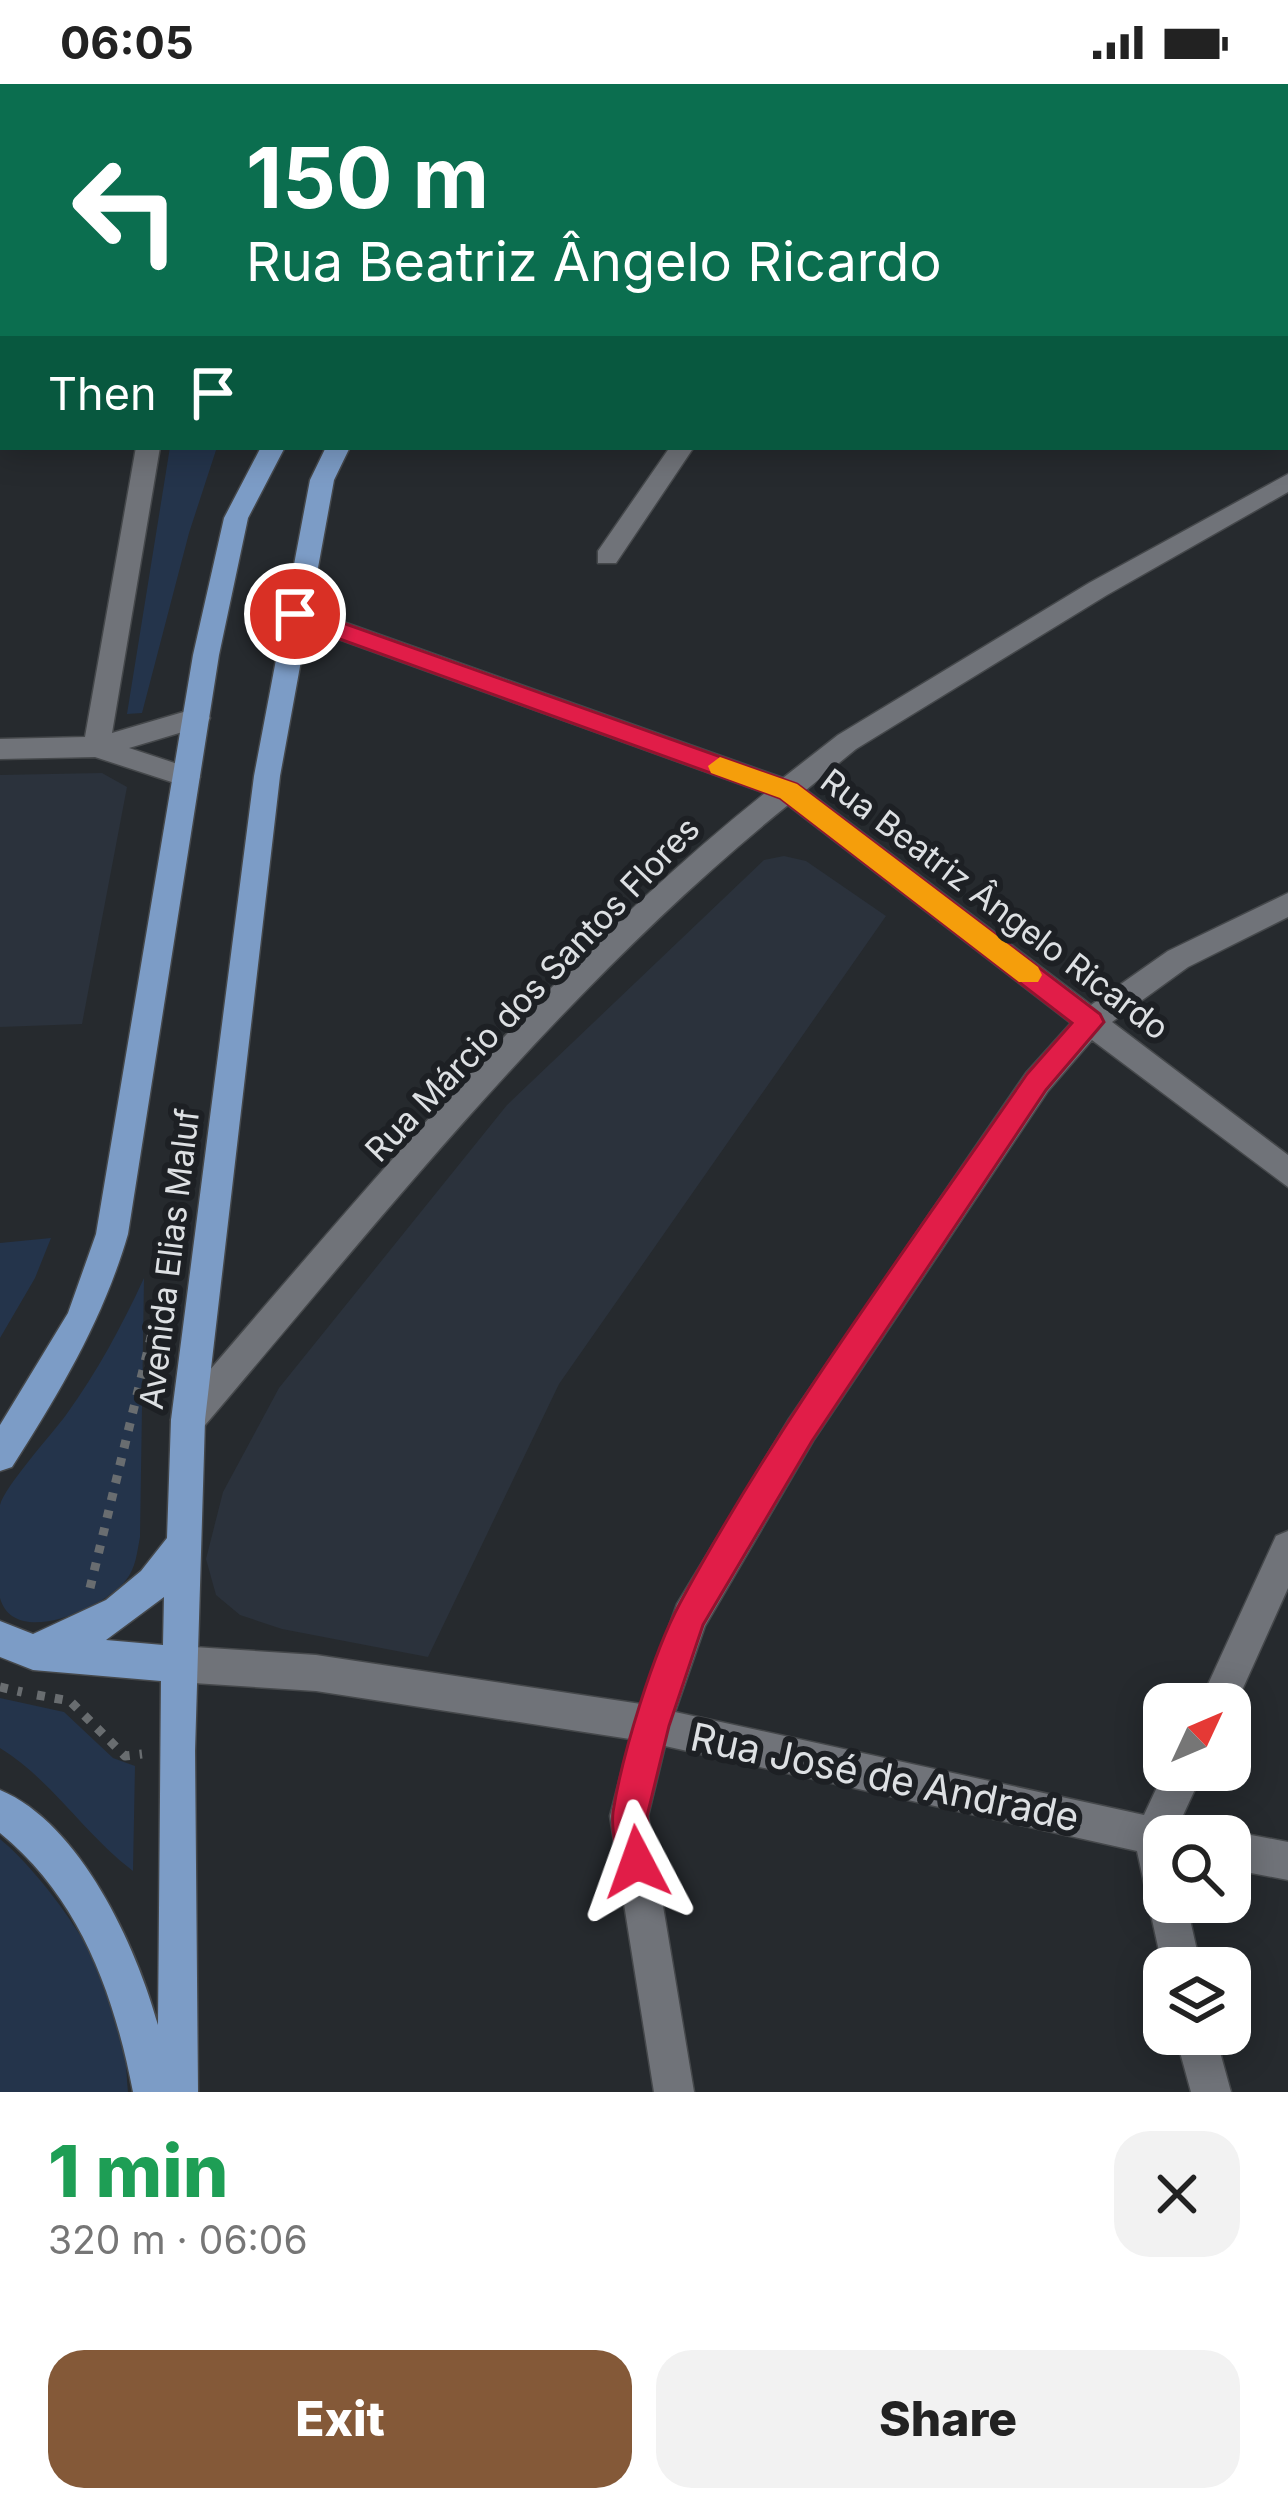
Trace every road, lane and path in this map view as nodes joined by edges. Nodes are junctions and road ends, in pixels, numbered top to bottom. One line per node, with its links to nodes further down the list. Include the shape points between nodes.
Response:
1 (147, 450): 9 (street)
2 (271, 450): 8 (main road, Avenida Elias Maluf, via 236,518)
3 (337, 450): 7 (main road, Avenida Elias Maluf, via 322,480)
4 (680, 450): 6 (street)
5 (1288, 482): 12 (street, Rua Márcio dos Santos Flores, via 847,742)
6 (607, 557)
7 (295, 614): 12 (street, Rua Beatriz Ângelo Ricardo); 18 (main road, Avenida Elias Maluf, via 266,776)
8 (197, 718): 9 (street); 11 (main road, Avenida Elias Maluf)
9 (96, 747): 10 (street); 11 (street)
10 (0, 749)
11 (187, 777): 17 (main road, Avenida Elias Maluf, via 112,1234 96,1294)
12 (789, 791): 14 (street, Rua Beatriz Ângelo Ricardo); 18 (street, Rua Márcio dos Santos Flores, via 705,856 460,1104)
13 (1288, 904): 14 (street, via 1178,959)
14 (1090, 1022): 15 (street, Rua Beatriz Ângelo Ricardo); 29 (street, via 1036,1082 801,1430 690,1617)
15 (1288, 1173)
16 (166, 1276): 24 (path)
17 (32, 1406): 19 (main road); 20 (main road)
18 (188, 1420): 21 (main road, Avenida Elias Maluf)
19 (0, 1436)
20 (0, 1455)
21 (183, 1544): 24 (main road, via 145,1594); 25 (main road, Avenida Elias Maluf)
22 (1288, 1548): 26 (street)
23 (17, 1646): 24 (main road)
24 (76, 1646): 25 (main road); 28 (path)
25 (178, 1664): 29 (street, Rua José de Andrade, via 316,1673); 30 (main road, Avenida Elias Maluf)
26 (1227, 1683)
27 (0, 1687): 28 (path)
28 (70, 1701): 30 (path, via 124,1756)
29 (652, 1726): 32 (street, Rua José de Andrade); 38 (street, via 629,1816)
30 (177, 1750): 37 (main road, Avenida Elias Maluf)
31 (0, 1809): 36 (main road, via 88,1908 125,1983)
32 (1143, 1833)
33 (1251, 1854): 34 (street)
34 (1288, 1861)
35 (1201, 2055): 39 (street)
36 (153, 2092)
37 (178, 2092)
38 (674, 2092)
39 (1211, 2092)

